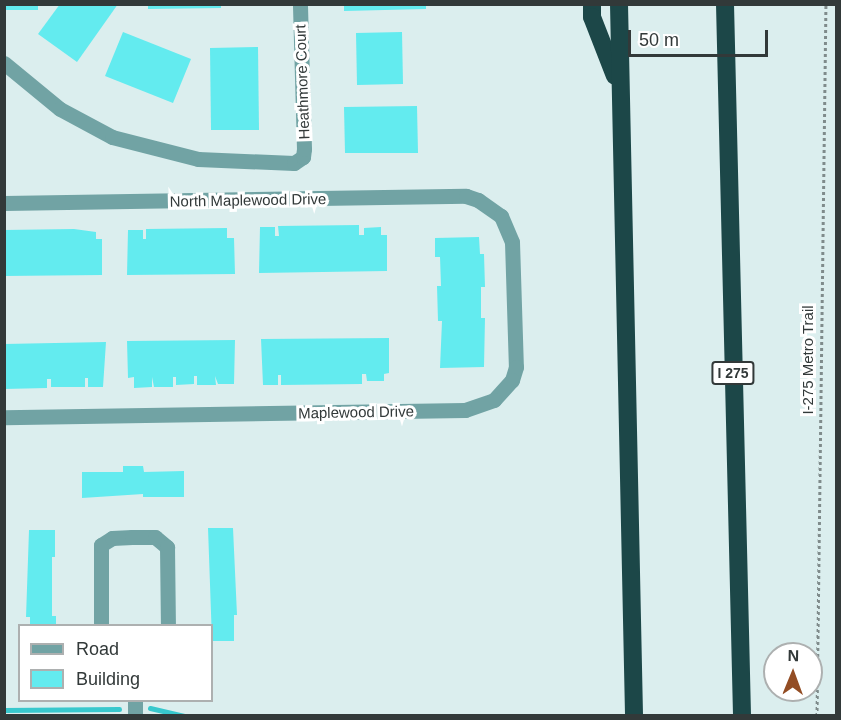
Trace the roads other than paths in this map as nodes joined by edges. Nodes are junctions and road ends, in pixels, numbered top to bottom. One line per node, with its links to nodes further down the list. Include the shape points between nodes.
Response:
1 (300, 4): 7 (street, Heathmore Court, via 304,149 303,157 294,163 198,159 112,137 60,110)
2 (592, 4): 8 (highway, via 592,17)
3 (619, 4): 8 (highway)
4 (725, 4): 6 (highway, I 275)
5 (734, 4): 6 (highway)
6 (725, 32): 15 (highway, I 275)
7 (4, 63)
8 (620, 89): 14 (highway)
9 (4, 203): 10 (street, North Maplewood Drive, via 466,196)
10 (489, 205): 11 (street, Maplewood Drive, via 507,226 512,242 516,367 506,389 481,407)
11 (4, 417)
12 (101, 624): 13 (street, via 101,545 112,538 155,537 167,547)
13 (168, 624)
14 (634, 716)
15 (742, 716)

